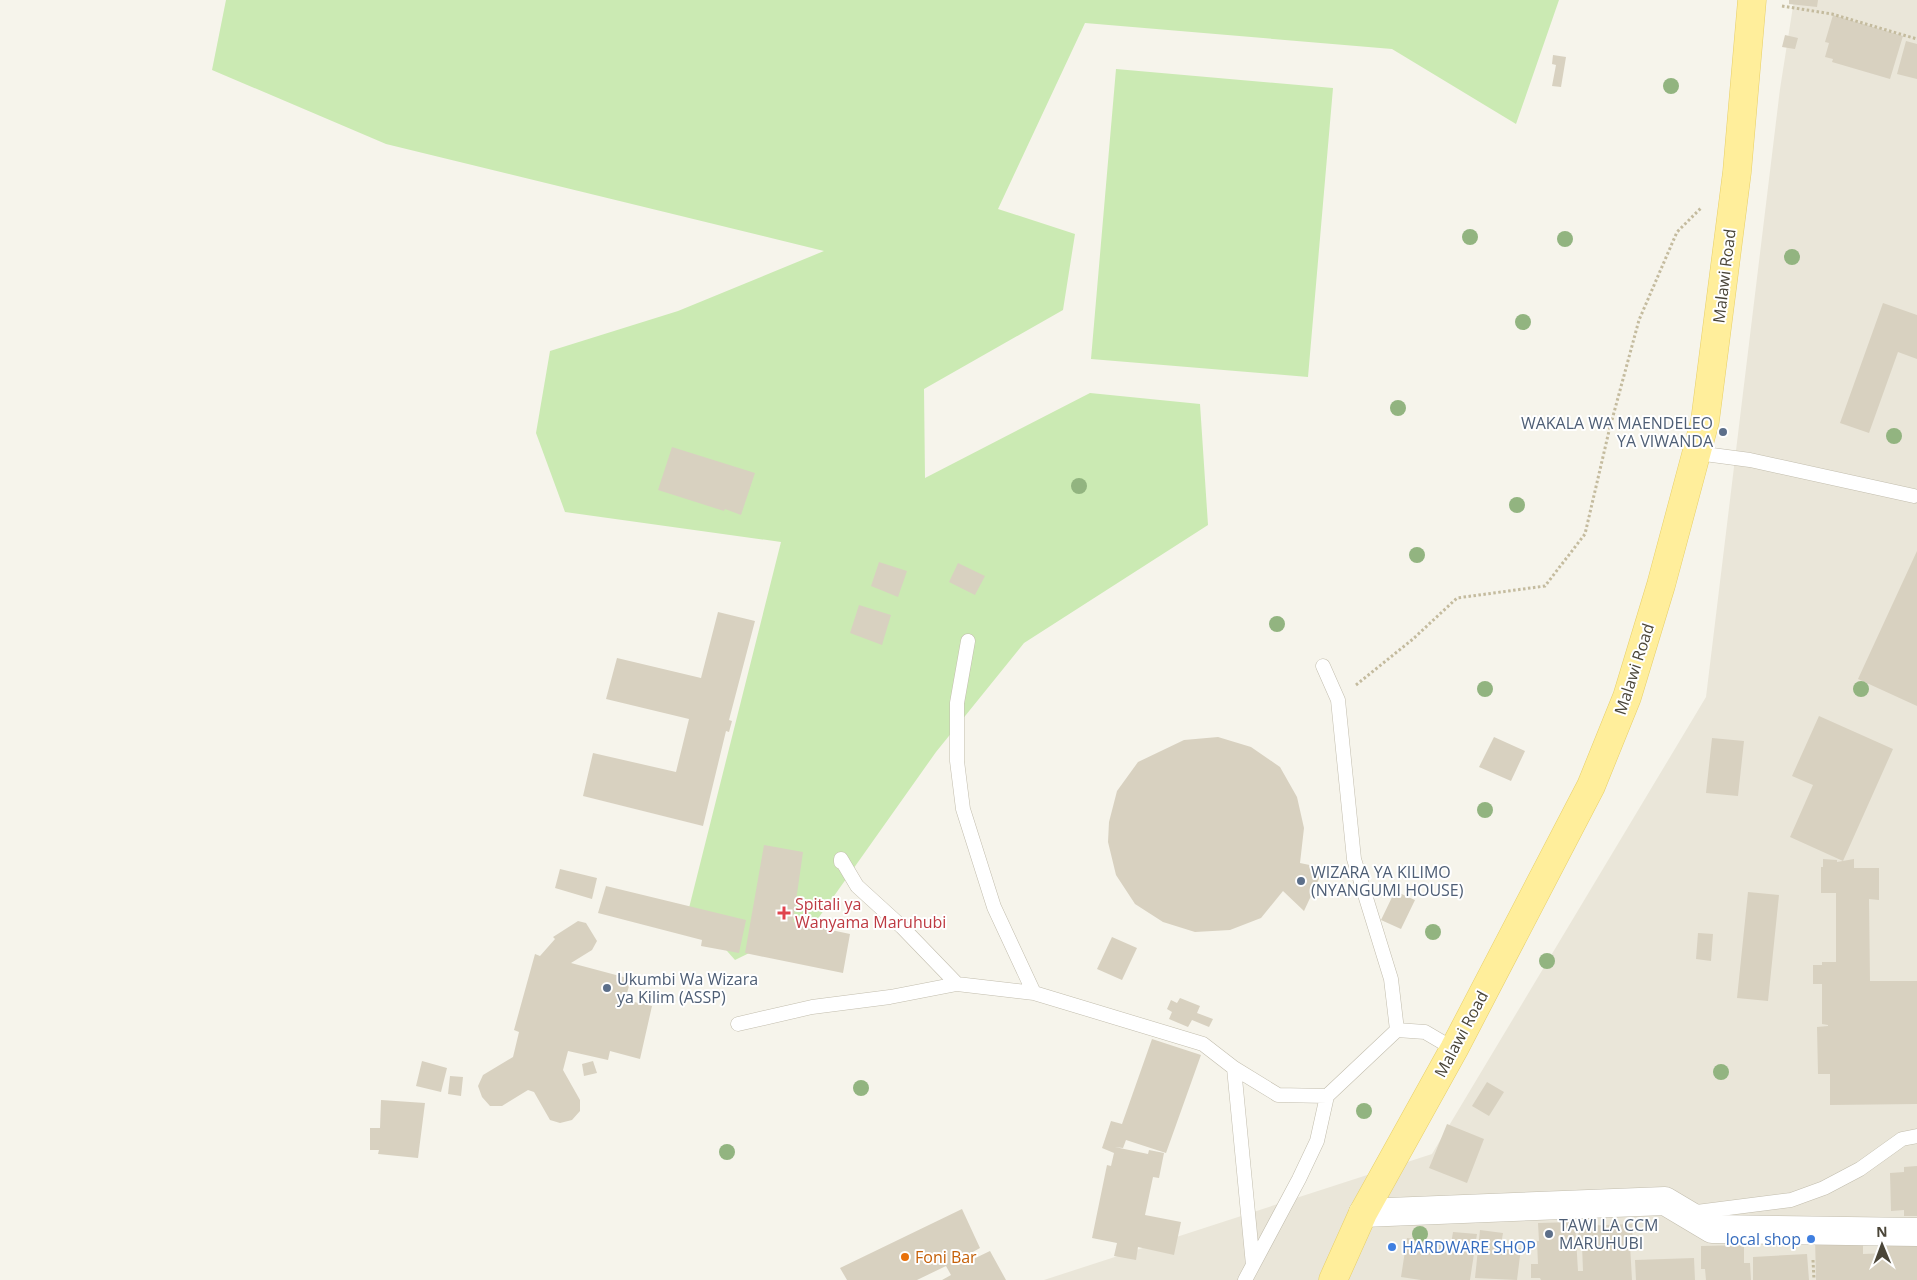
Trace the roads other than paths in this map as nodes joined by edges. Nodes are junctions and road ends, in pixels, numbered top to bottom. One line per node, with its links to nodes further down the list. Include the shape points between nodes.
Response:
1 (1752, 0): 2 (main road, Malawi Road, via 1726,271 1705,421)
2 (1697, 453): 3 (lane, via 1750,460); 11 (main road, Malawi Road, via 1627,697 1594,777)
3 (1914, 496)
4 (968, 641): 8 (lane, via 957,703 956,761 963,809 994,907)
5 (1323, 666): 10 (lane, via 1338,700 1354,859 1391,979)
6 (841, 862): 7 (lane, via 841,859 857,886 902,926)
7 (957, 984): 8 (lane); 9 (lane, via 812,1007)
8 (1034, 993): 12 (lane, via 1203,1044)
9 (738, 1024)
10 (1397, 1030): 11 (lane, via 1425,1032); 13 (lane)
11 (1454, 1048): 16 (main road, Malawi Road)
12 (1234, 1068): 13 (lane, via 1278,1095); 18 (lane)
13 (1327, 1096): 18 (lane, via 1317,1142)
14 (1917, 1136): 15 (lane, via 1902,1138 1860,1169 1824,1188 1791,1200)
15 (1686, 1213): 16 (street, via 1665,1201); 17 (street, via 1712,1229)
16 (1363, 1214): 20 (main road, Malawi Road)
17 (1917, 1232)
18 (1253, 1265): 19 (lane)
19 (1246, 1280)
20 (1334, 1280)

